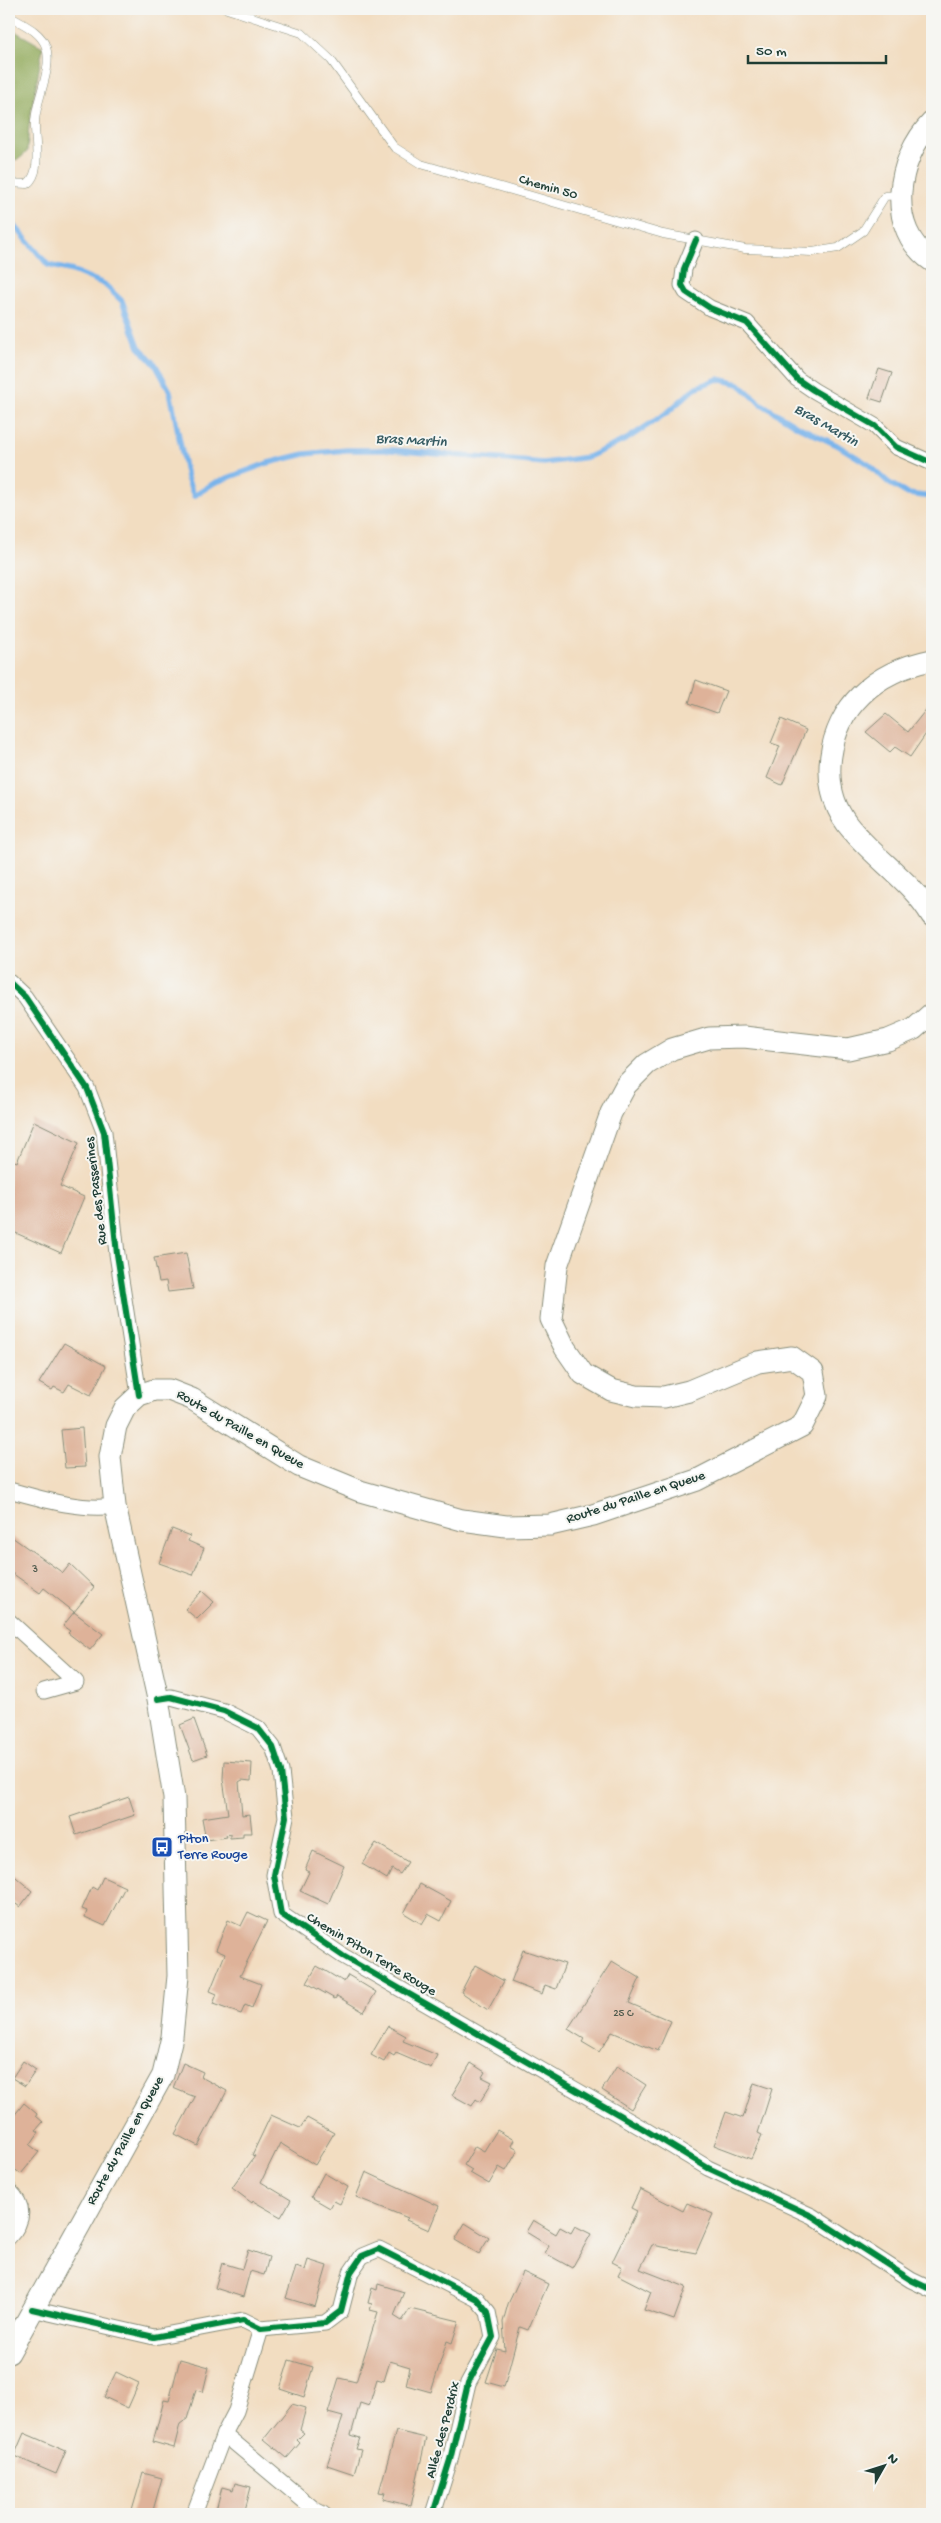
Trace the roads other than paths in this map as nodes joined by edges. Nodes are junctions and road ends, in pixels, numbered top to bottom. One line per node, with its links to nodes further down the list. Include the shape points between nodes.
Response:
1 (227, 9): 6 (lane, Chemin 50, via 302,33 331,60 394,147 421,164 663,234)
2 (9, 16): 4 (lane, via 42,39 48,62 36,112 35,173 27,184)
3 (931, 127): 5 (main road, via 907,162)
4 (9, 183)
5 (900, 195): 6 (lane, Chemin 50, via 885,196 863,231 838,248 793,252 745,249); 7 (main road, via 901,216 909,238)
6 (696, 240): 8 (street, via 684,269 682,285 686,292 710,308 747,323 798,379 875,426 896,448)
7 (932, 260)
8 (932, 464)
9 (932, 660): 10 (main road, via 916,663 883,678 861,695 845,716 834,739 829,771 834,797 846,823 901,877)
10 (932, 916)
11 (9, 982): 13 (street, Rue des Passerines, via 25,997 87,1088 104,1132 117,1254)
12 (932, 1013): 13 (main road, Route du Paille en Queue, via 914,1029 888,1040 848,1048 744,1037 709,1038 672,1049 642,1069 626,1086 611,1113 557,1266 551,1319 583,1374 611,1390 636,1396 664,1397 689,1391 758,1362 792,1357 813,1372 817,1396 802,1426 697,1480 592,1515 550,1525 506,1526 462,1520 360,1491 300,1466 192,1399 169,1390)
13 (139, 1395): 15 (main road, Route du Paille en Queue, via 125,1408 116,1426 110,1457)
14 (9, 1490): 15 (street, via 47,1501 103,1508)
15 (114, 1506): 18 (main road, Route du Paille en Queue)
16 (9, 1621): 17 (street, via 76,1682)
17 (44, 1691)
18 (158, 1698): 21 (street, Chemin Piton Terre Rouge, via 171,1697 224,1711 258,1728 273,1747 281,1771 286,1817 274,1875 281,1914 342,1956 708,2168 812,2216 911,2280); 22 (main road, Route du Paille en Queue, via 174,1798 178,1976 172,2038 163,2075)
19 (9, 2190): 20 (street, via 22,2207 22,2216)
20 (9, 2237)
21 (932, 2290)
22 (32, 2309): 23 (street, Allée des Perdrix, via 154,2337 243,2320); 24 (main road, Route du Paille en Queue)
23 (261, 2329): 25 (street, via 236,2412); 28 (street, Allée des Perdrix, via 325,2323 342,2312 351,2272 362,2256 380,2249 477,2299 488,2312 493,2338 468,2383)
24 (12, 2340)
25 (224, 2434): 26 (street); 27 (street)
26 (194, 2514)
27 (323, 2514)
28 (433, 2514)

